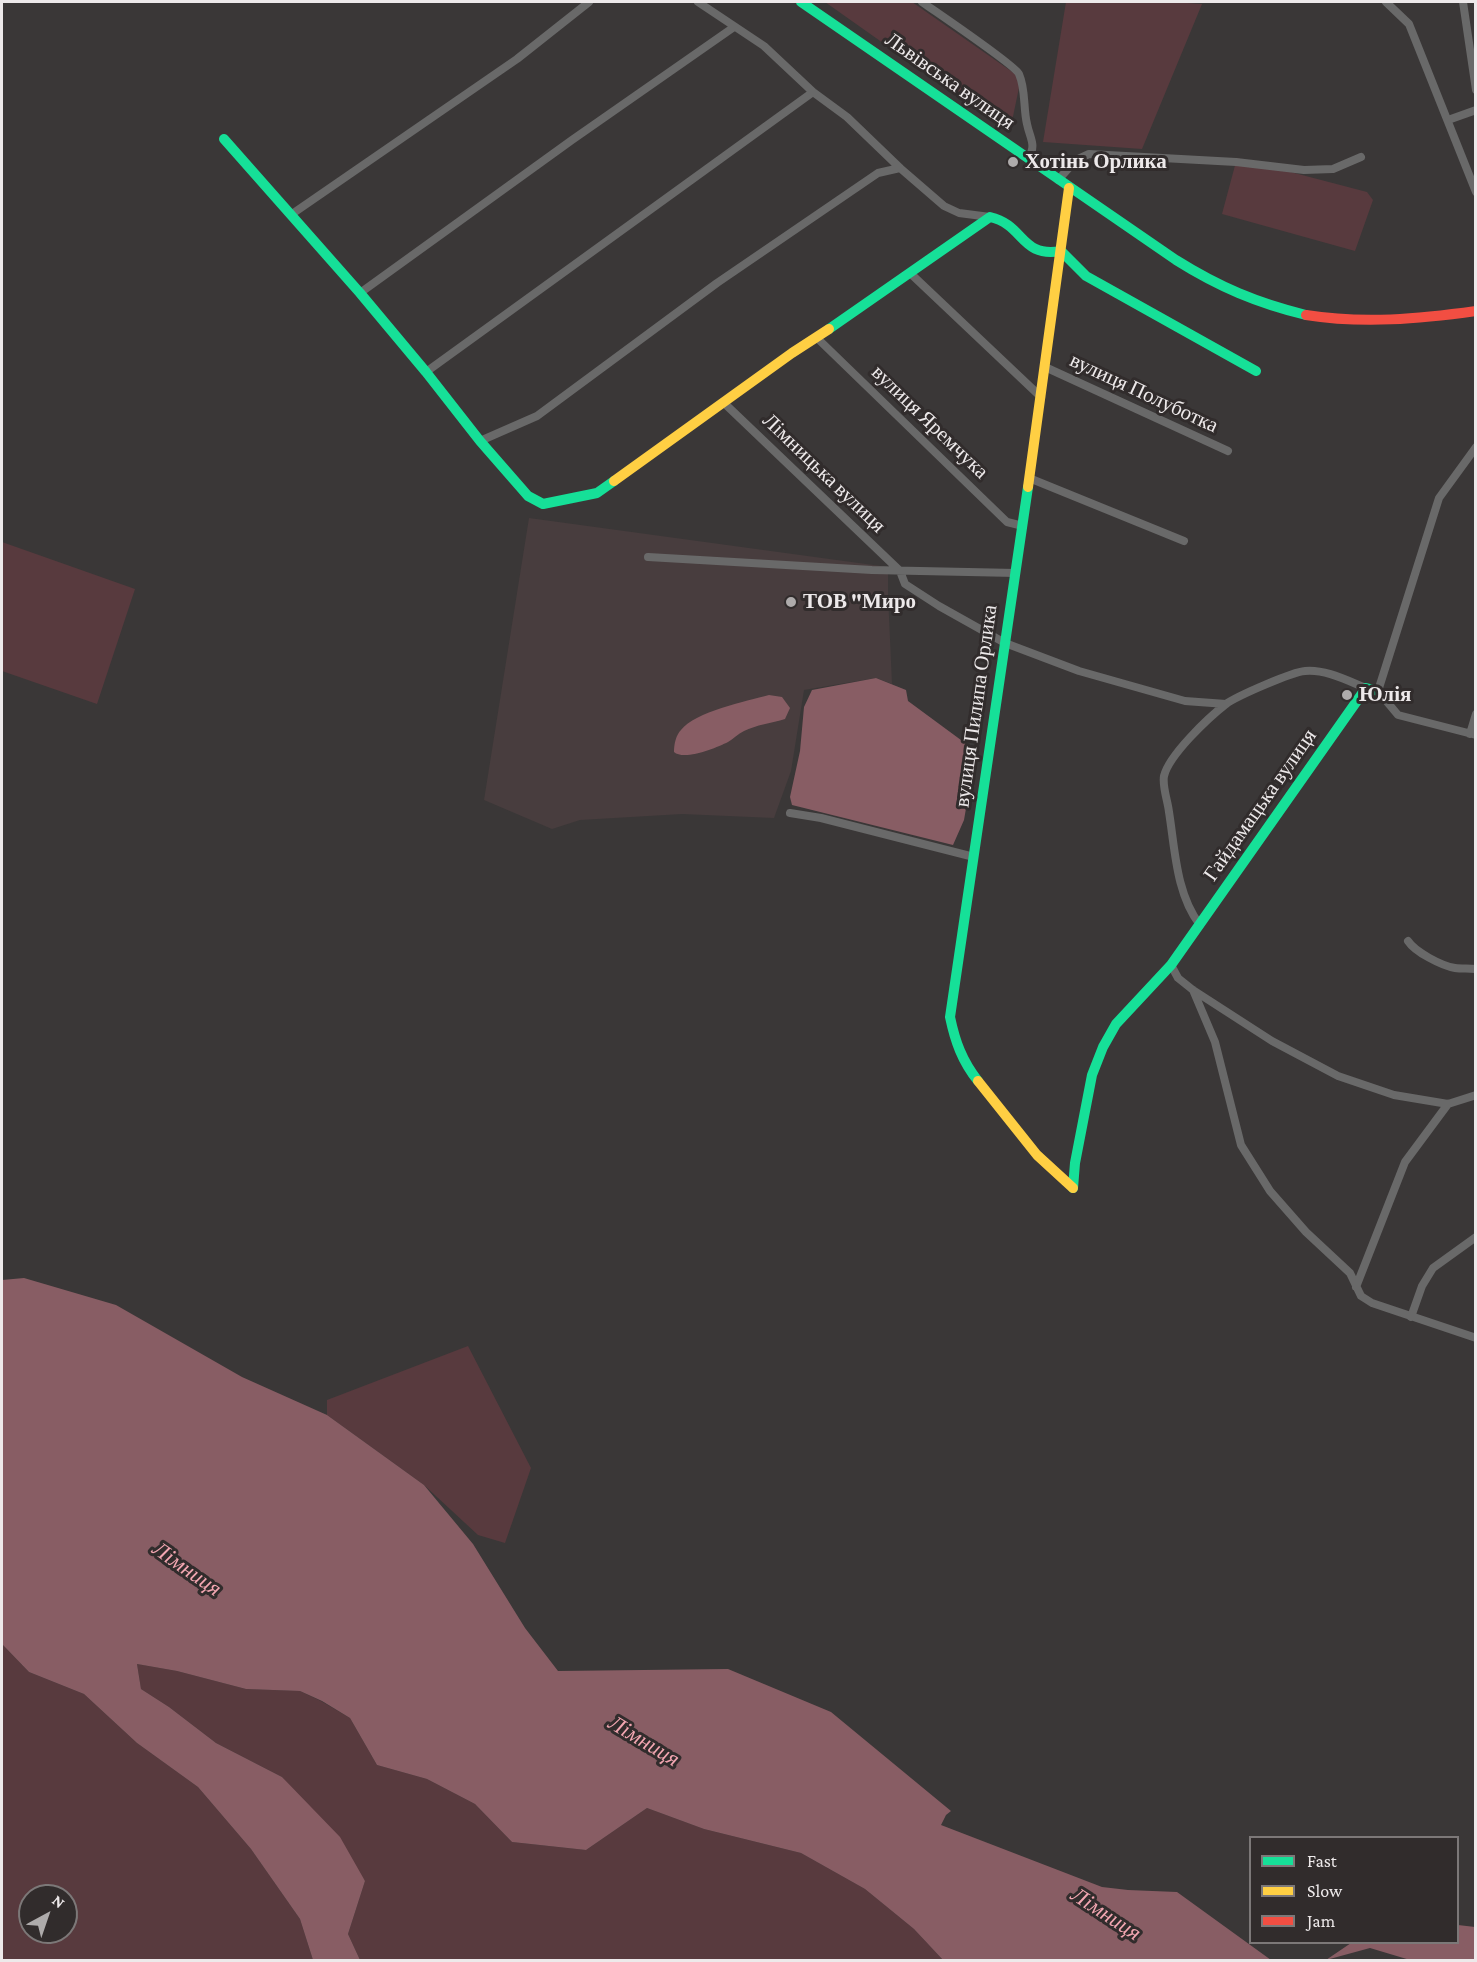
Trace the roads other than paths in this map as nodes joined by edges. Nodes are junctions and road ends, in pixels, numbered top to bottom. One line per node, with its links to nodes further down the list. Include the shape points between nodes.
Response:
1 (589, 2): 19 (street, via 517,59)
2 (698, 2): 7 (street)
3 (801, 2): 14 (street, Львівська вулиця)
4 (922, 2): 14 (street, via 1018,71 1033,146)
5 (1386, 2): 11 (street, via 1409,24)
6 (1463, 2): 8 (street)
7 (734, 27): 9 (street, via 764,46); 23 (street)
8 (1476, 90)
9 (813, 92): 15 (street, via 847,117); 28 (street)
10 (1476, 110): 11 (street)
11 (1448, 120): 18 (street)
12 (224, 139): 19 (street)
13 (1361, 157): 16 (street, via 1333,169 1304,170 1089,154 1076,160)
14 (1028, 159): 16 (street, Львівська вулиця)
15 (900, 168): 20 (street, via 944,206 959,213); 31 (street, via 878,173 717,283 537,416)
16 (1058, 180): 17 (street, Львівська вулиця)
17 (1070, 188): 21 (street, вулиця Пилипа Орлика); 24 (street, Львівська вулиця, via 1207,279 1249,299 1290,312 1351,321)
18 (1476, 192)
19 (292, 214): 23 (street)
20 (990, 217): 21 (street, via 1004,221 1034,250 1048,254); 22 (street)
21 (1061, 251): 26 (street, вулиця Пилипа Орлика); 27 (street, via 1086,276)
22 (910, 273): 25 (street); 29 (street)
23 (360, 294): 28 (street)
24 (1476, 311)
25 (816, 337): 30 (street); 35 (street, вулиця Яремчука, via 1007,522)
26 (1045, 367): 29 (street, вулиця Пилипа Орлика); 33 (street, вулиця Полуботка)
27 (1256, 371)
28 (426, 372): 31 (street)
29 (1041, 397): 34 (street, вулиця Пилипа Орлика)
30 (723, 402): 31 (street, via 597,493 543,504 528,496); 38 (street, Лімницька вулиця)
31 (480, 441)
32 (1476, 447): 42 (street, via 1439,498)
33 (1228, 451)
34 (1029, 478): 35 (street, вулиця Пилипа Орлика); 36 (street)
35 (1023, 526): 39 (street, вулиця Пилипа Орлика)
36 (1184, 541)
37 (648, 557): 38 (street)
38 (900, 571): 39 (street); 40 (street, Лімницька вулиця, via 905,584)
39 (1016, 573): 40 (street, вулиця Пилипа Орлика)
40 (1005, 643): 43 (street, Лімницька вулиця, via 1078,670 1185,701); 47 (street, вулиця Пилипа Орлика)
41 (1366, 688): 42 (street); 43 (street, via 1328,674 1305,671); 48 (street, Гайдамацька вулиця)
42 (1378, 691): 45 (street, via 1398,715)
43 (1226, 704): 48 (street, via 1172,757 1164,777 1181,885)
44 (1476, 714): 45 (street)
45 (1473, 735)
46 (790, 813): 47 (street)
47 (974, 857): 55 (street, вулиця Пилипа Орлика, via 950,1017 956,1044 970,1071 1022,1137)
48 (1200, 925): 50 (street, Гайдамацька вулиця)
49 (1408, 941): 51 (street, via 1413,949 1453,968)
50 (1171, 965): 52 (street, via 1178,978); 55 (street, Гайдамацька вулиця, via 1116,1024 1103,1047 1092,1075)
51 (1476, 969)
52 (1193, 990): 54 (street, via 1272,1041 1338,1076 1394,1095); 57 (street, via 1215,1042 1241,1145 1270,1191 1350,1273)
53 (1476, 1095): 54 (street)
54 (1448, 1104): 57 (street, via 1405,1162)
55 (1072, 1188)
56 (1476, 1237): 58 (street, via 1433,1268)
57 (1356, 1287): 58 (street, via 1372,1303)
58 (1411, 1317): 59 (street)
59 (1476, 1338)

